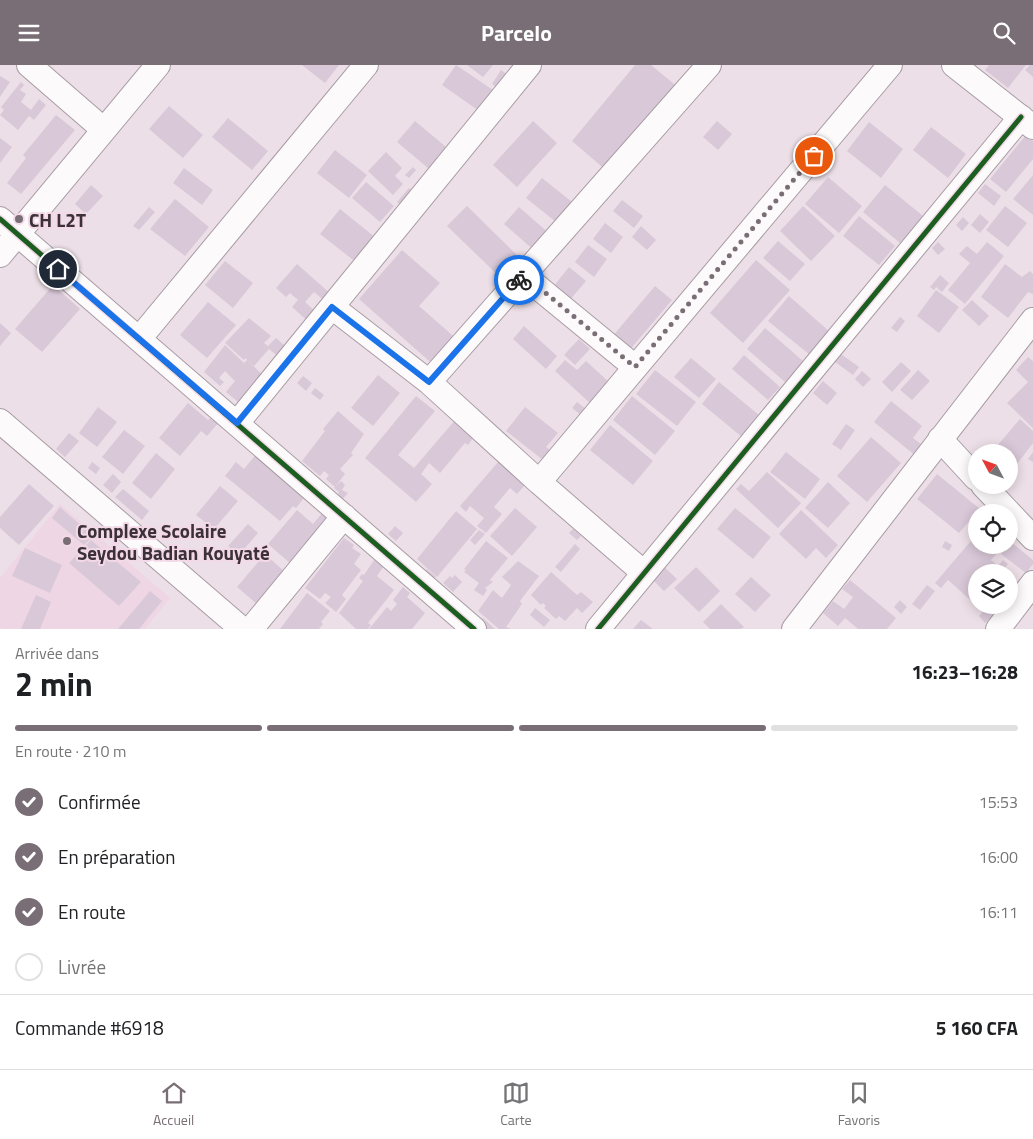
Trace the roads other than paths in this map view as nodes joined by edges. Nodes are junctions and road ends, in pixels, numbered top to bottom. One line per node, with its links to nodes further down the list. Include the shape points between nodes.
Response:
1 (29, 65): 9 (street)
2 (158, 65): 9 (street)
3 (366, 65): 15 (street)
4 (529, 65): 13 (street)
5 (709, 65): 12 (street)
6 (890, 65): 16 (street)
7 (954, 65): 8 (street)
8 (1027, 122): 26 (street)
9 (104, 130): 10 (street)
10 (9, 226): 11 (street); 15 (street)
11 (0, 255)
12 (524, 275): 16 (street); 17 (street)
13 (332, 307): 17 (street); 19 (street)
14 (1033, 319): 20 (street)
15 (139, 339): 19 (street)
16 (635, 367): 22 (street)
17 (429, 382): 22 (street)
18 (0, 421): 28 (street)
19 (237, 423): 24 (street)
20 (940, 439): 21 (street); 32 (street)
21 (968, 469)
22 (539, 482): 26 (street)
23 (991, 494): 25 (street)
24 (344, 516): 29 (street); 30 (street)
25 (1033, 538)
26 (644, 573): 31 (street)
27 (1033, 583): 33 (street)
28 (242, 629)
29 (251, 629)
30 (474, 629)
31 (598, 629)
32 (794, 629)
33 (998, 629)

